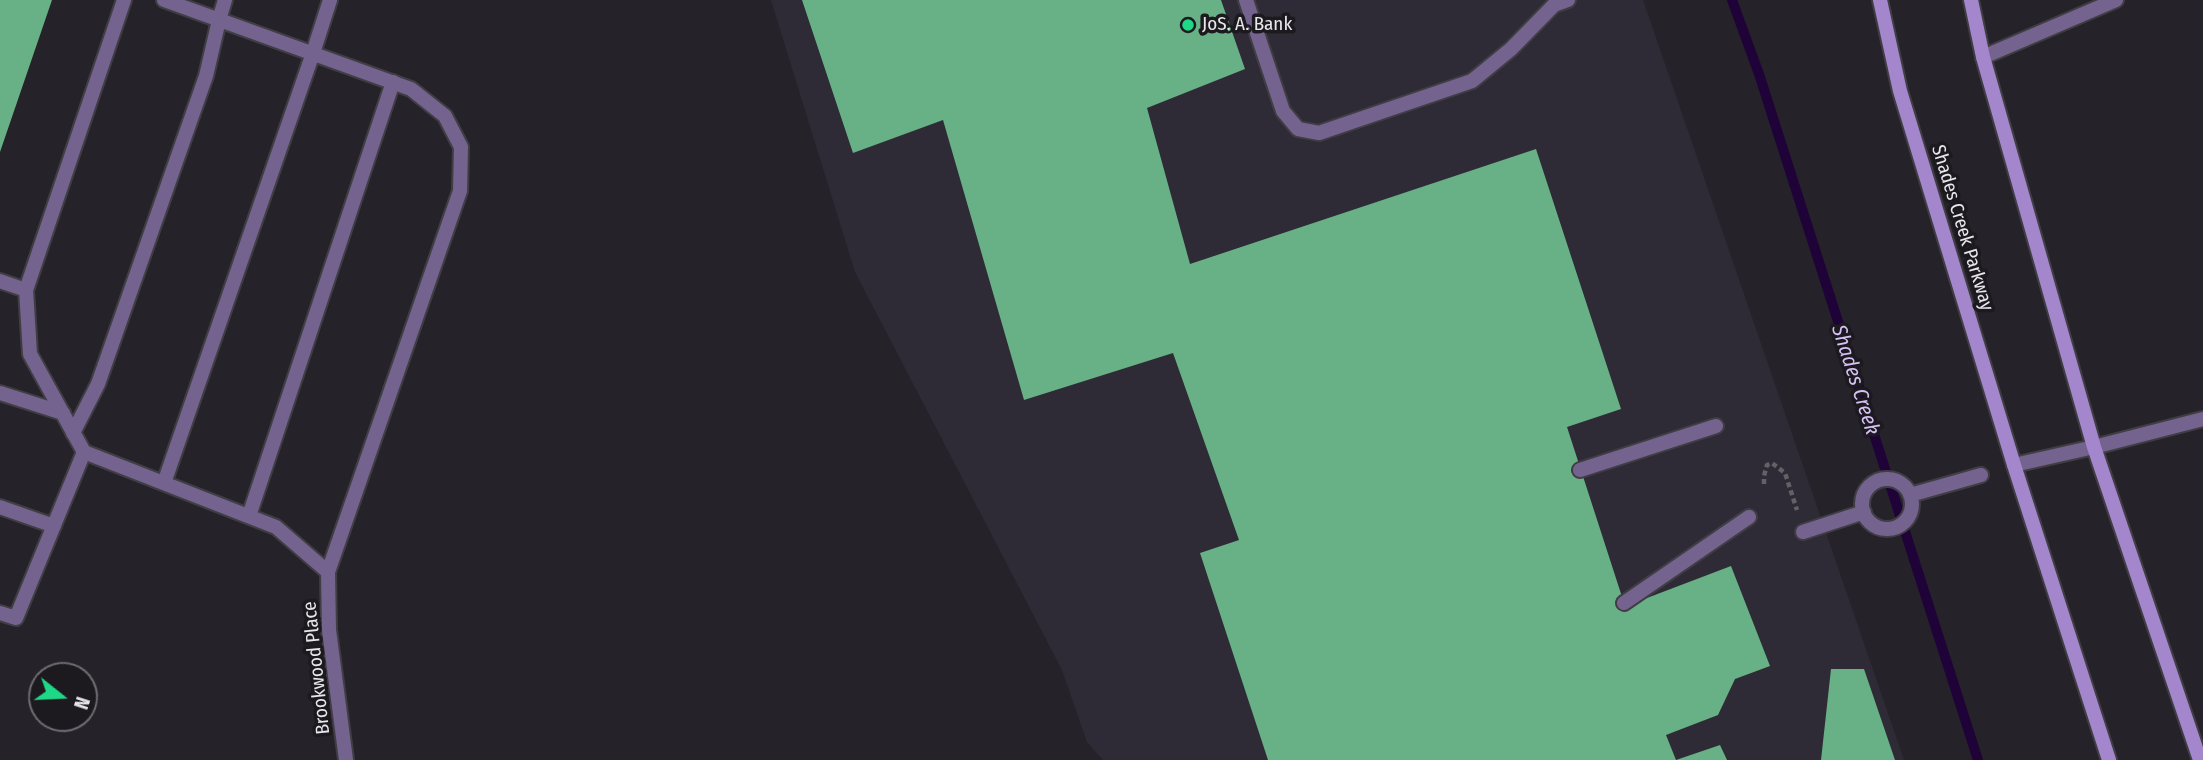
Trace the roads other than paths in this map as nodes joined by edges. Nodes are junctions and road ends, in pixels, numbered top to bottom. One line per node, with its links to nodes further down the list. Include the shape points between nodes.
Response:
1 (124, 0): 15 (street)
2 (164, 0): 10 (street)
3 (225, 0): 10 (street)
4 (330, 0): 11 (street)
5 (1246, 0): 6 (street, via 1283,111 1298,129 1319,133 1472,81 1553,5)
6 (1568, 0)
7 (1880, 0): 23 (main road, Shades Creek Parkway, via 1900,90)
8 (1970, 0): 12 (main road)
9 (2116, 0): 12 (street)
10 (219, 20): 11 (street); 20 (street, via 206,76 98,384)
11 (313, 54): 13 (street); 26 (street)
12 (1983, 57): 21 (main road)
13 (393, 82): 30 (street); 34 (street, via 411,89 445,116 461,147 460,191)
14 (0, 281): 15 (street)
15 (26, 290): 17 (street, via 30,354)
16 (0, 393): 17 (street)
17 (63, 414): 20 (street)
18 (2203, 419): 21 (street)
19 (1716, 426): 24 (street)
20 (73, 433): 22 (street)
21 (2094, 447): 23 (street); 39 (main road)
22 (84, 452): 26 (street); 32 (street)
23 (2014, 465): 38 (main road, Shades Creek Parkway)
24 (1580, 470)
25 (1981, 474): 27 (street)
26 (164, 483): 30 (street)
27 (1910, 495): 29 (street, via 1892,480 1876,482 1865,494); 29 (street, via 1907,519 1894,528 1878,527)
28 (0, 507): 32 (street)
29 (1864, 512): 33 (street)
30 (249, 516): 34 (street, via 276,527)
31 (1748, 517): 35 (street)
32 (54, 526): 36 (street, via 16,618)
33 (1803, 532)
34 (328, 572): 37 (street, Brookwood Place, via 329,630)
35 (1624, 603)
36 (0, 613)
37 (346, 760)
38 (2109, 760)
39 (2200, 760)

